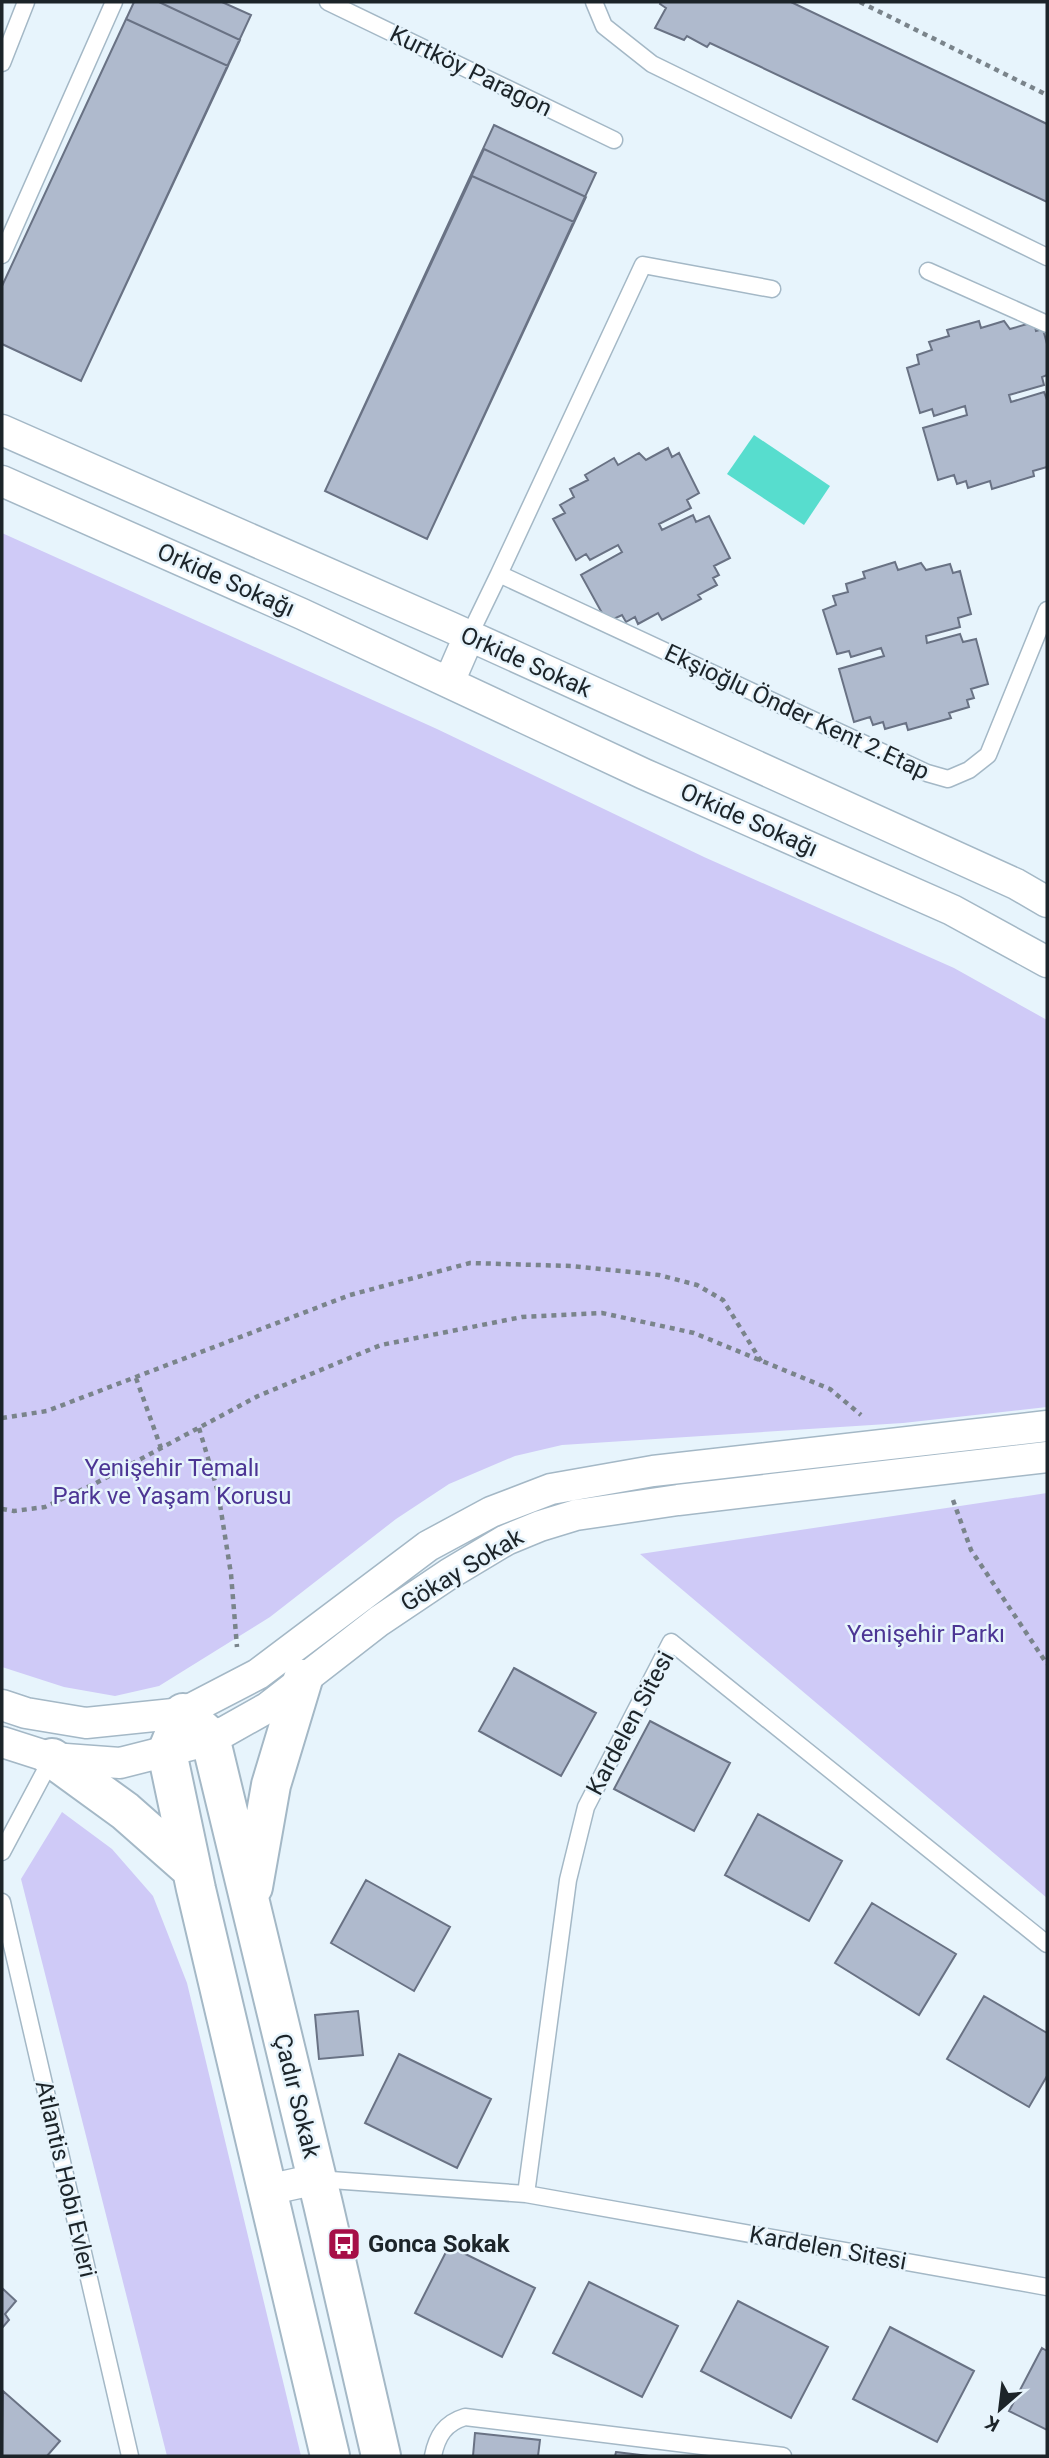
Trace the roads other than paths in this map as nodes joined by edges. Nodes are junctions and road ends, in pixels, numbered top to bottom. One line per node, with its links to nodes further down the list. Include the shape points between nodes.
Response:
1 (26, 2): 5 (lane)
2 (114, 2): 7 (lane)
3 (328, 2): 6 (lane, Kurtköy Paragon)
4 (594, 2): 8 (lane, via 604,26 652,64)
5 (2, 63)
6 (614, 140)
7 (2, 255)
8 (1047, 257)
9 (928, 271): 11 (lane)
10 (772, 289): 14 (lane, via 643,265)
11 (1047, 324)
12 (2, 430): 16 (street, Orkide Sokak)
13 (2, 481): 17 (street, Orkide Sokağı)
14 (499, 574): 15 (lane, Ekşioğlu Önder Kent 2.Etap, via 948,779 988,755); 16 (lane)
15 (1047, 610)
16 (469, 636): 17 (street); 18 (street, Orkide Sokak)
17 (449, 682): 19 (street, Orkide Sokağı, via 952,910)
18 (1047, 902)
19 (1047, 962)
20 (1047, 1426): 24 (street, Gökay Sokak, via 653,1471 551,1489 491,1512 428,1546 241,1684)
21 (1047, 1457): 22 (street, Gökay Sokak, via 576,1515 506,1540 449,1574)
22 (303, 1679): 24 (street, Gökay Sokak, via 267,1708); 32 (street, via 271,1785)
23 (2, 1704): 24 (street, Gökay Sokak, via 86,1723)
24 (196, 1725): 26 (street); 32 (street, Çadır Sokak)
25 (2, 1742): 27 (street)
26 (167, 1752): 27 (street, via 120,1763); 30 (street, Çadır Sokak)
27 (52, 1758): 28 (lane); 30 (street, via 133,1817)
28 (7, 1831): 29 (lane)
29 (2, 1852)
30 (192, 1870): 35 (street, Çadır Sokak)
31 (2, 1902): 38 (lane, Atlantis Hobi Evleri)
32 (250, 1906): 34 (street, Çadır Sokak)
33 (1047, 1944): 36 (lane, Kardelen Sitesi, via 671,1642 586,1807 568,1880)
34 (317, 2179): 35 (street); 36 (lane, Kardelen Sitesi); 40 (street, Çadır Sokak)
35 (267, 2190): 39 (street, Çadır Sokak)
36 (526, 2194): 37 (lane, Kardelen Sitesi)
37 (1047, 2287)
38 (130, 2456)
39 (330, 2456)
40 (381, 2456)
41 (433, 2456): 42 (lane, via 447,2426 466,2417)
42 (783, 2456)

